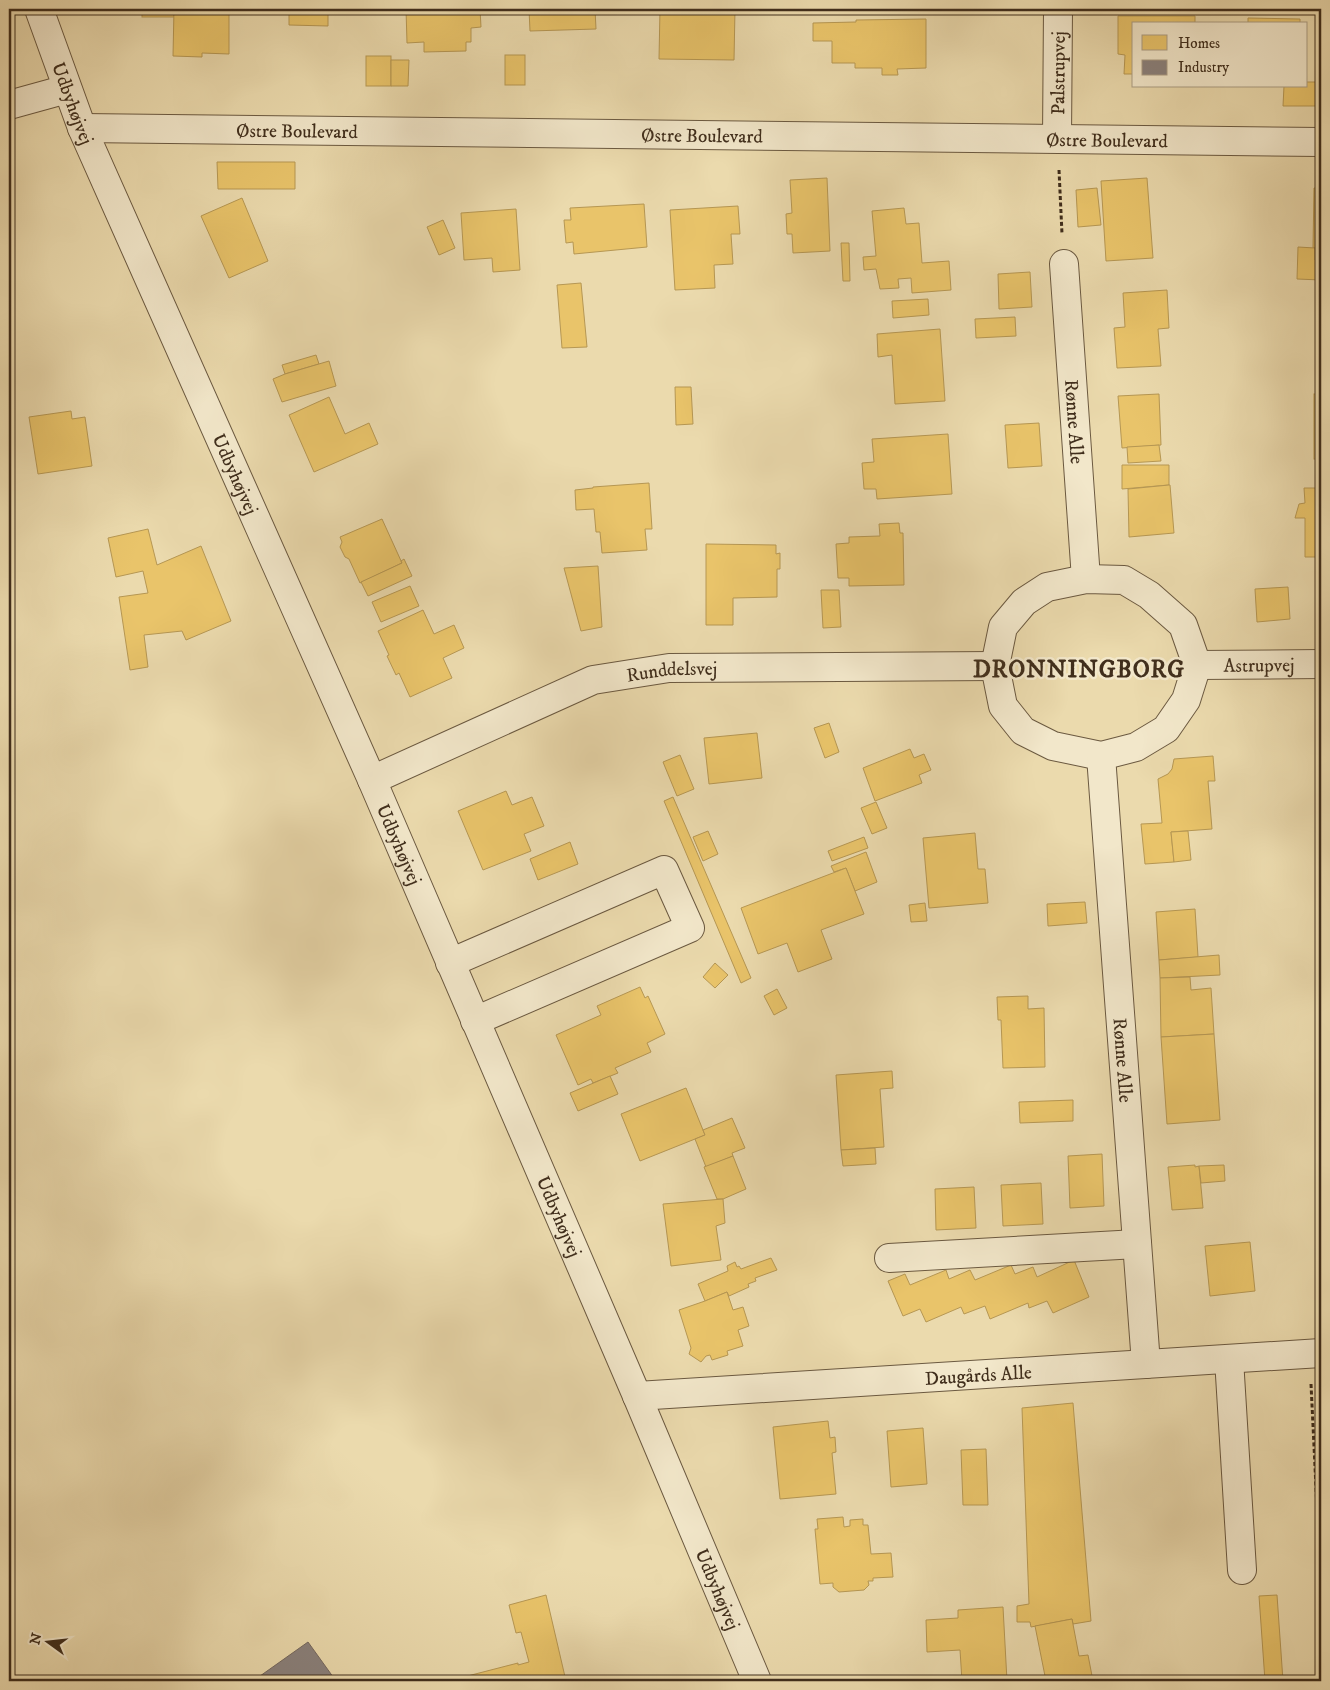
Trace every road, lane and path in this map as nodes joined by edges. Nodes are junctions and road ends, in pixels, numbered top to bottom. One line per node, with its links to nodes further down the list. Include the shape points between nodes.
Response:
1 (39, 9): 3 (street, Udbyhøjvej)
2 (1058, 9): 6 (street, Palstrupvej)
3 (67, 89): 4 (street); 5 (street, Udbyhøjvej)
4 (9, 105)
5 (82, 128): 6 (street, Østre Boulevard); 14 (street, Udbyhøjvej)
6 (1057, 138): 7 (street, Østre Boulevard); 8 (path)
7 (1321, 142)
8 (1064, 264): 9 (street, Rønne Alle)
9 (1086, 579): 11 (street, via 1124,580 1149,595 1182,625); 12 (street, via 1046,587 1024,602 1003,627)
10 (1321, 664): 11 (street, Astrupvej)
11 (1198, 665): 13 (street, via 1186,700 1166,729 1136,747)
12 (995, 666): 13 (street, via 1003,706 1023,730 1053,746); 14 (street, Runddelsvej, via 669,668 593,680)
13 (1100, 756): 17 (street, Rønne Alle)
14 (372, 780): 15 (street, Udbyhøjvej)
15 (450, 962): 16 (street, Udbyhøjvej); 16 (street, via 664,870 690,928)
16 (475, 1021): 22 (street, Udbyhøjvej)
17 (1137, 1244): 18 (street); 21 (street, Rønne Alle)
18 (889, 1258)
19 (1316, 1353): 20 (street, Daugårds Alle); 24 (path)
20 (1229, 1359): 21 (street, Daugårds Alle); 23 (street)
21 (1146, 1364): 22 (street, Daugårds Alle)
22 (637, 1396): 25 (street, Udbyhøjvej)
23 (1242, 1570)
24 (1321, 1591)
25 (757, 1681)

